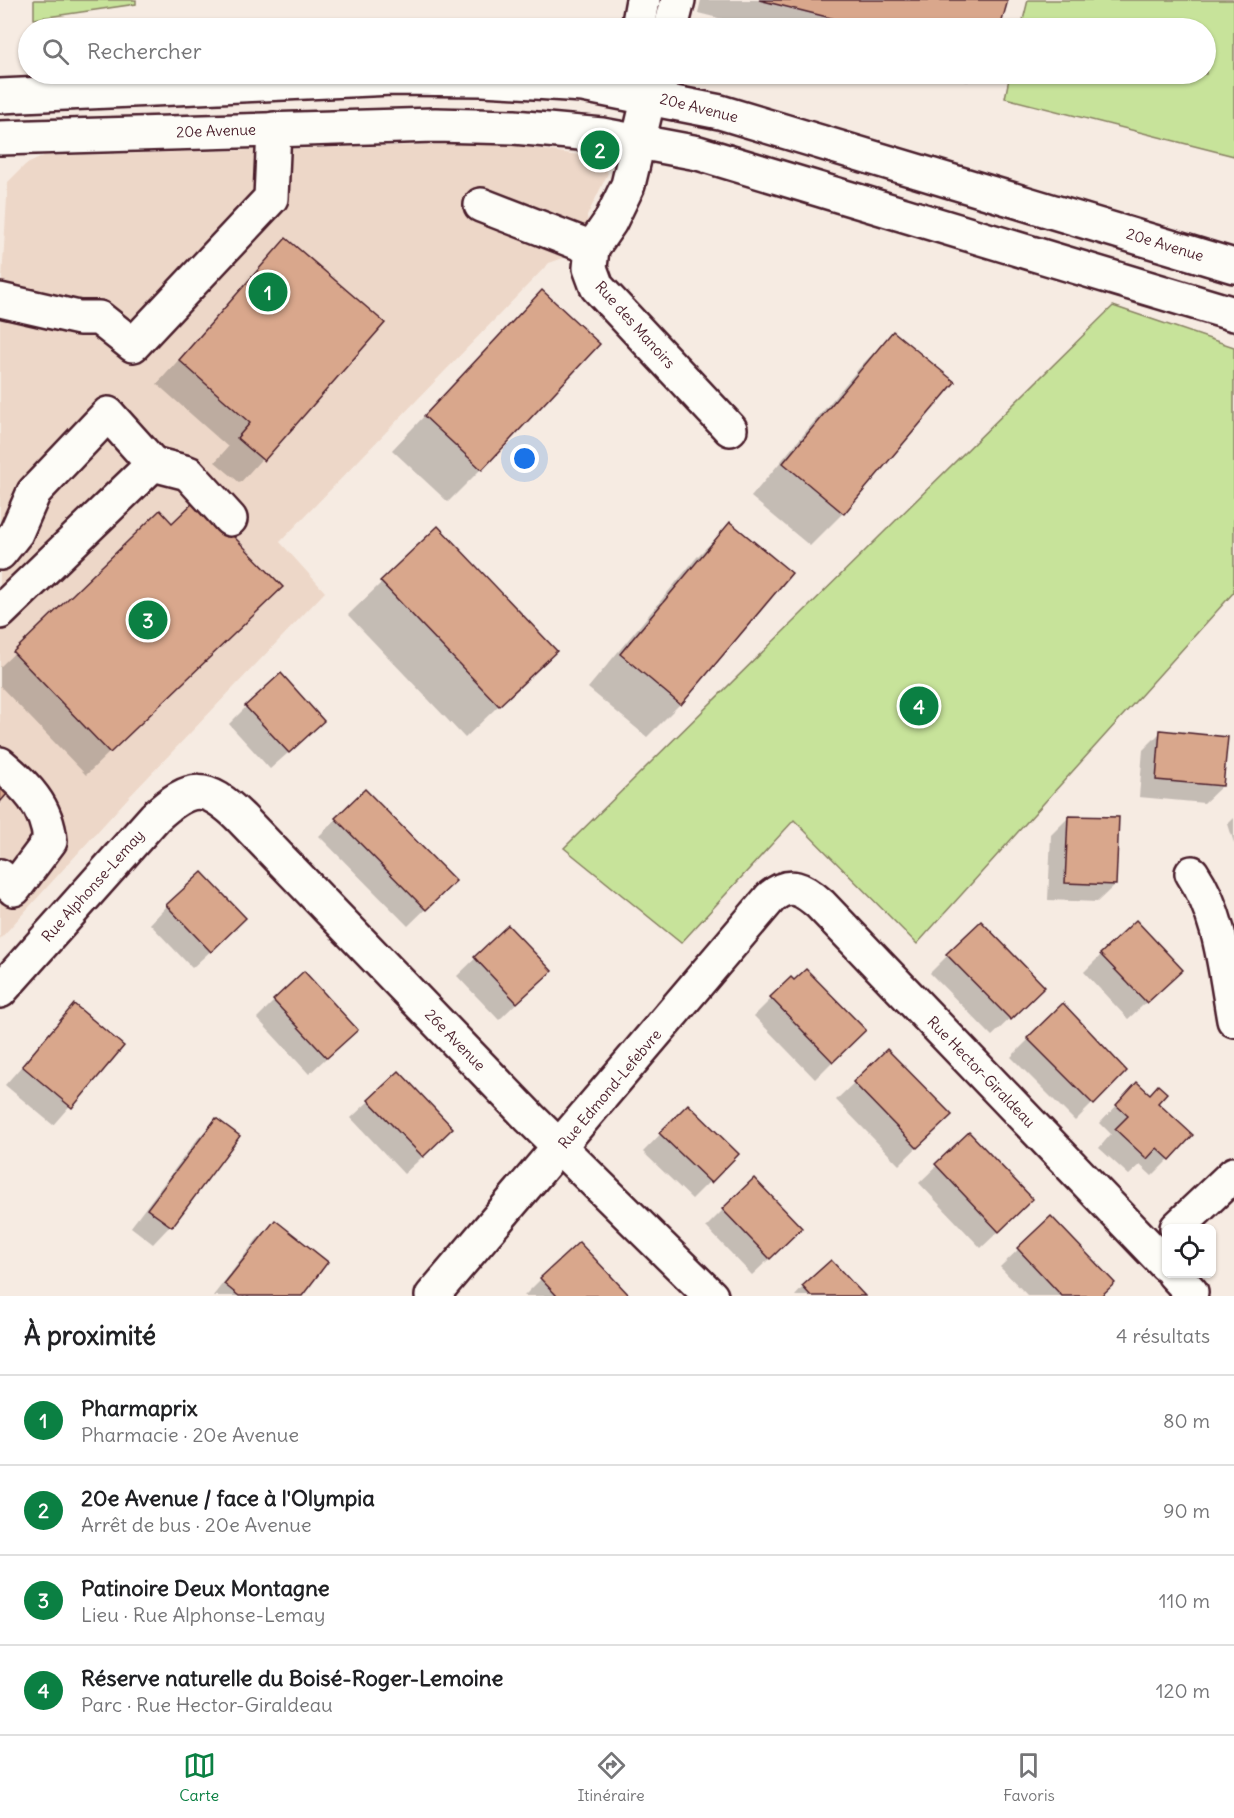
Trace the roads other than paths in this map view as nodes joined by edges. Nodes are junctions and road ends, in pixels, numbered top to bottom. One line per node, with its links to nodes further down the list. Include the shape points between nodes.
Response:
1 (644, 0): 3 (street)
2 (678, 0): 4 (street)
3 (640, 18)
4 (674, 18)
5 (279, 84): 10 (street, 20e Avenue)
6 (559, 84): 7 (street, 20e Avenue)
7 (600, 84)
8 (650, 84): 13 (street)
9 (657, 84): 16 (street, 20e Avenue, via 720,112)
10 (0, 96)
11 (274, 129): 12 (street, 20e Avenue); 13 (street, 20e Avenue, via 484,126 568,131); 17 (street, via 271,198 133,345 99,318 79,318)
12 (0, 138)
13 (640, 141): 15 (street, via 622,198); 18 (street, 20e Avenue, via 781,177)
14 (481, 205): 15 (street)
15 (592, 248): 19 (street, Rue des Manoirs, via 590,268 597,287)
16 (1234, 266)
17 (0, 300)
18 (1234, 314)
19 (730, 429)
20 (153, 464): 21 (street, via 188,473); 22 (street, via 108,414 34,492 16,532); 23 (street)
21 (230, 519)
22 (0, 553)
23 (0, 612)
24 (0, 764): 27 (street, via 20,782 49,821 50,841)
25 (196, 792): 29 (street, Rue Alphonse-Lemay, via 174,801 142,830); 31 (street, 26e Avenue, via 219,798 234,811)
26 (1192, 873): 30 (street, via 1217,925)
27 (16, 876)
28 (790, 887): 31 (street, Rue Edmond-Lefebvre, via 771,897); 34 (street, Rue Hector-Giraldeau, via 805,891 820,904)
29 (0, 991)
30 (1234, 1020)
31 (560, 1147): 35 (street, Rue Edmond-Lefebvre); 36 (street, 26e Avenue)
32 (1234, 1174): 33 (street)
33 (1181, 1224)
34 (1162, 1256)
35 (432, 1296)
36 (711, 1296)

